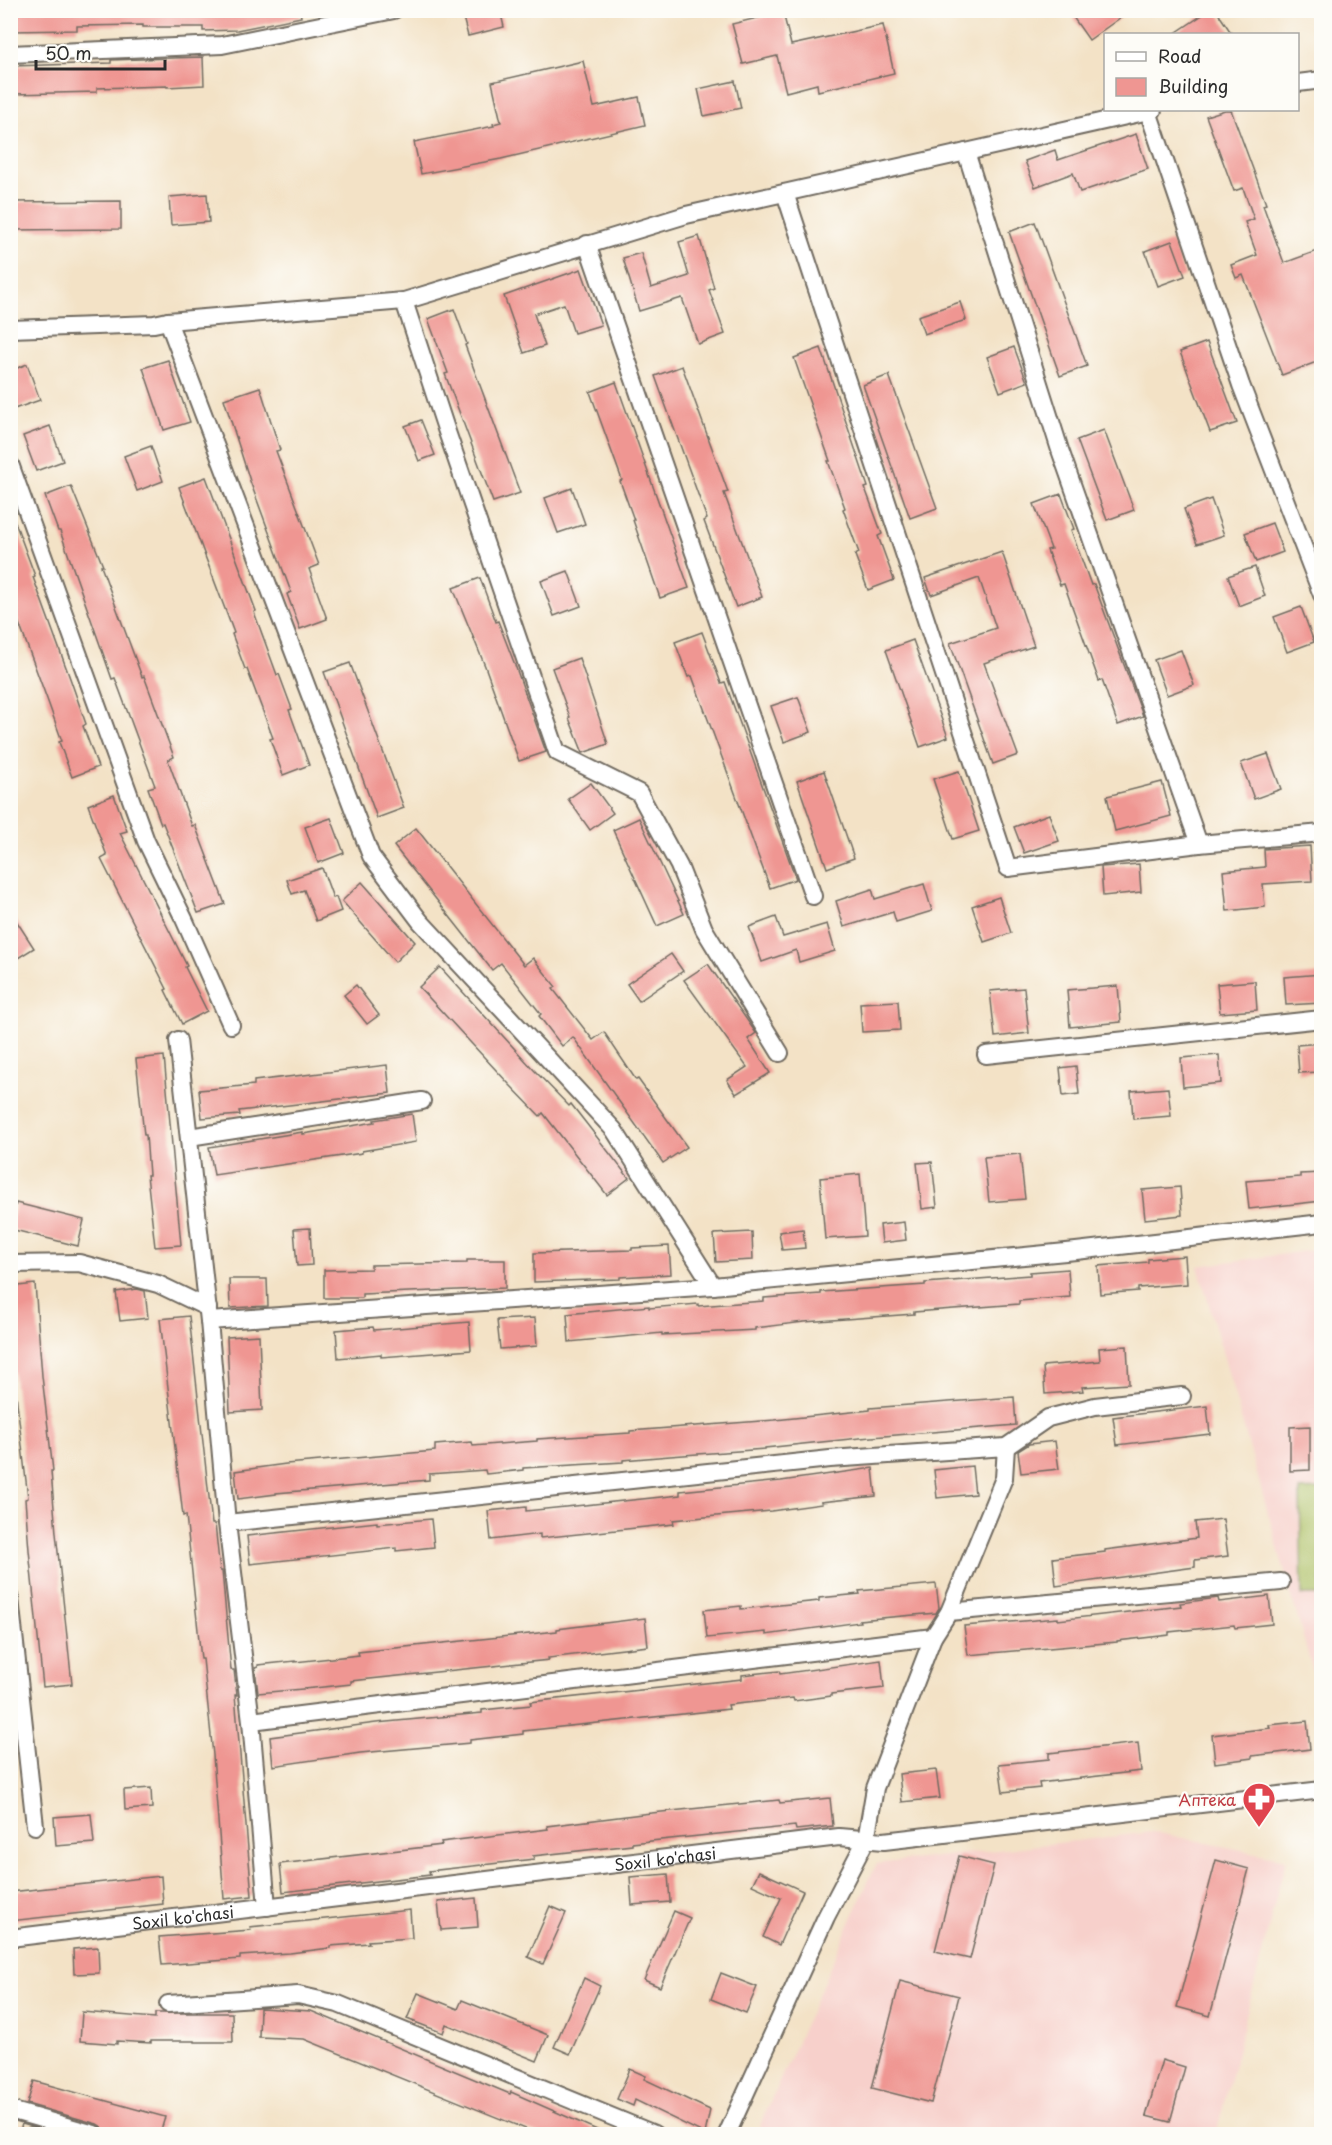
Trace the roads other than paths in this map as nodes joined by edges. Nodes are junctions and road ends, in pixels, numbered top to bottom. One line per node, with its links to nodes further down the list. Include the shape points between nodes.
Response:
1 (394, 10): 2 (street, via 222,45)
2 (10, 54)
3 (1322, 80): 4 (street)
4 (1299, 83)
5 (1146, 111): 7 (street)
6 (1150, 111): 14 (street, via 1241,385)
7 (966, 152): 8 (street); 16 (street, via 1060,450)
8 (785, 193): 9 (street, via 686,215); 16 (street, via 1008,868)
9 (586, 244): 10 (street); 17 (street)
10 (404, 301): 11 (street); 21 (street, via 557,752 639,793 679,866 704,929)
11 (168, 321): 12 (street); 27 (street, via 371,856 420,921 614,1130)
12 (10, 329)
13 (10, 464): 19 (street, via 147,841)
14 (1322, 595)
15 (1322, 833): 16 (street)
16 (1199, 844)
17 (813, 896)
18 (1322, 1019): 22 (street)
19 (231, 1025)
20 (178, 1040): 24 (street)
21 (780, 1053)
22 (986, 1054)
23 (422, 1101): 24 (street)
24 (189, 1137): 28 (street)
25 (1322, 1223): 27 (street)
26 (10, 1264): 28 (street, via 79,1263 158,1284)
27 (713, 1286): 28 (street)
28 (209, 1315): 31 (street)
29 (1182, 1396): 30 (street, via 1095,1406 1048,1419)
30 (1006, 1448): 31 (street, via 830,1459); 34 (street, via 1004,1478)
31 (227, 1523): 36 (street)
32 (1281, 1582): 34 (street)
33 (10, 1598): 37 (street)
34 (948, 1612): 35 (street)
35 (933, 1637): 36 (street); 40 (street, via 875,1788)
36 (250, 1721): 41 (street)
37 (18, 1744): 39 (street)
38 (1322, 1790): 40 (street, Soxil ko'chasi)
39 (35, 1826)
40 (866, 1840): 41 (street, Soxil ko'chasi, via 839,1837); 47 (street, via 826,1917)
41 (267, 1907): 42 (street, Soxil ko'chasi)
42 (10, 1938)
43 (168, 2004): 46 (street, via 298,1995 338,2004)
44 (10, 2110): 45 (street)
45 (94, 2134)
46 (654, 2134)
47 (727, 2134)

